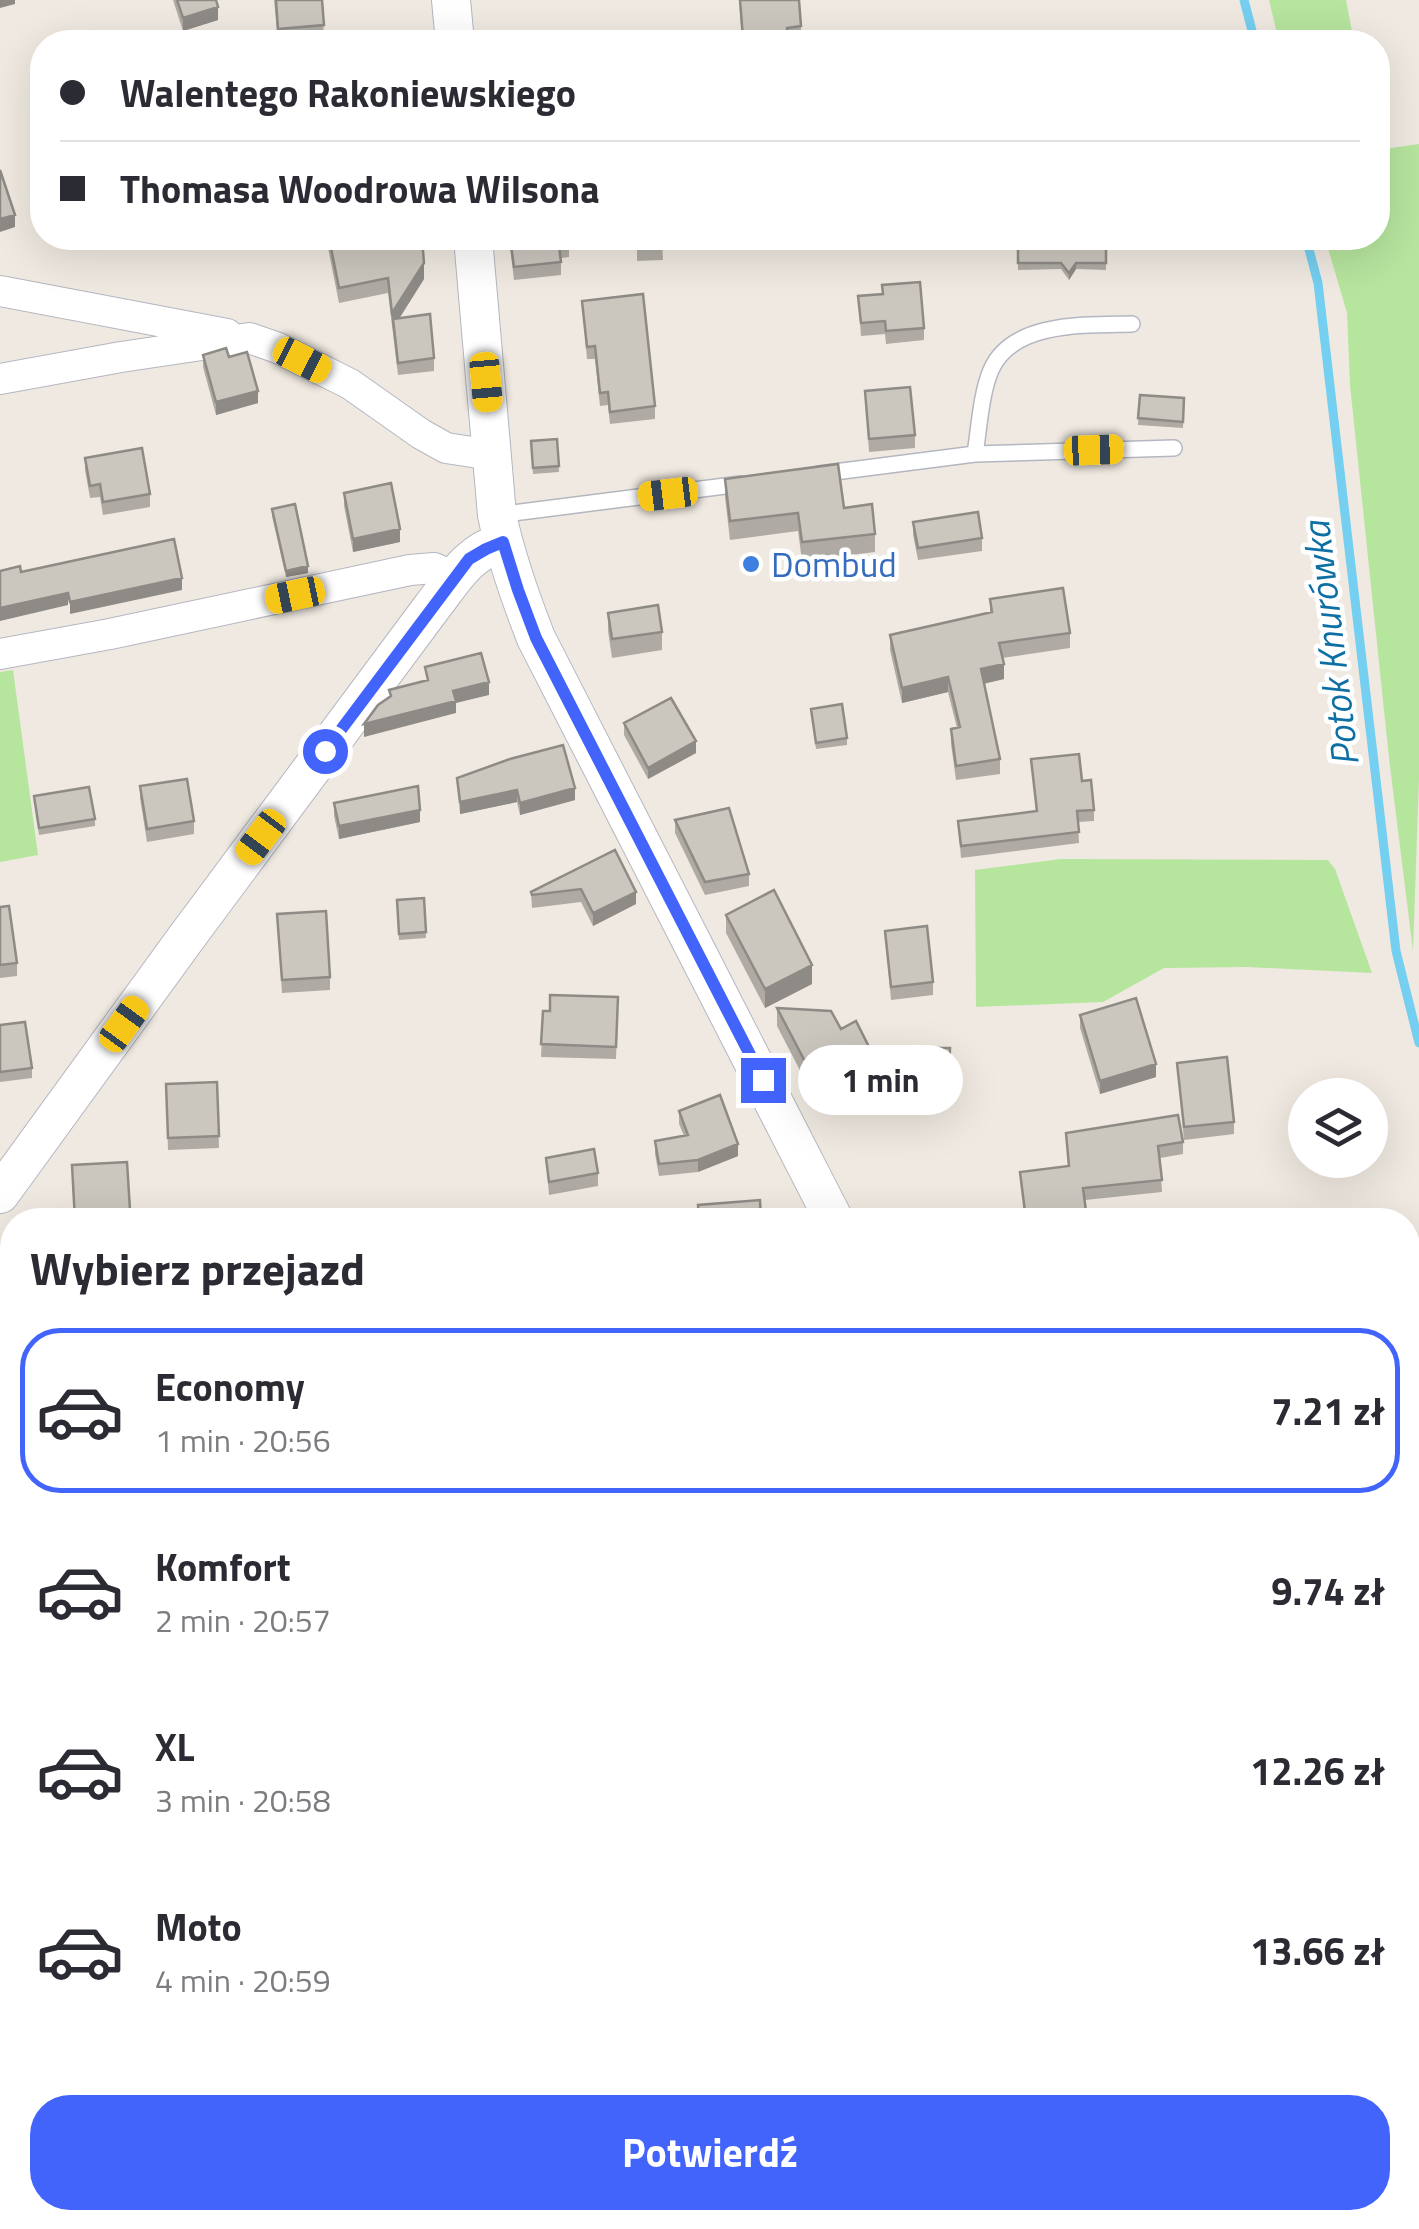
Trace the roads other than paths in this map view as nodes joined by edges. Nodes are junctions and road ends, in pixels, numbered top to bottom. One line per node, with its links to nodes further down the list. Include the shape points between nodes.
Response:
1 (451, 0): 2 (street)
2 (454, 30)
3 (474, 250): 10 (street)
4 (0, 291): 6 (street)
5 (1132, 324): 9 (lane, via 1068,326 1004,350 991,368)
6 (249, 338): 7 (street); 10 (street, via 350,384 446,448)
7 (0, 379)
8 (1174, 448): 9 (lane)
9 (974, 454): 11 (lane)
10 (492, 455): 13 (street)
11 (802, 476)
12 (764, 481): 13 (lane)
13 (500, 529): 14 (street); 17 (street, via 536,638)
14 (455, 577): 15 (street, via 434,568 410,570); 16 (street)
15 (0, 654)
16 (0, 1194)
17 (828, 1208)

